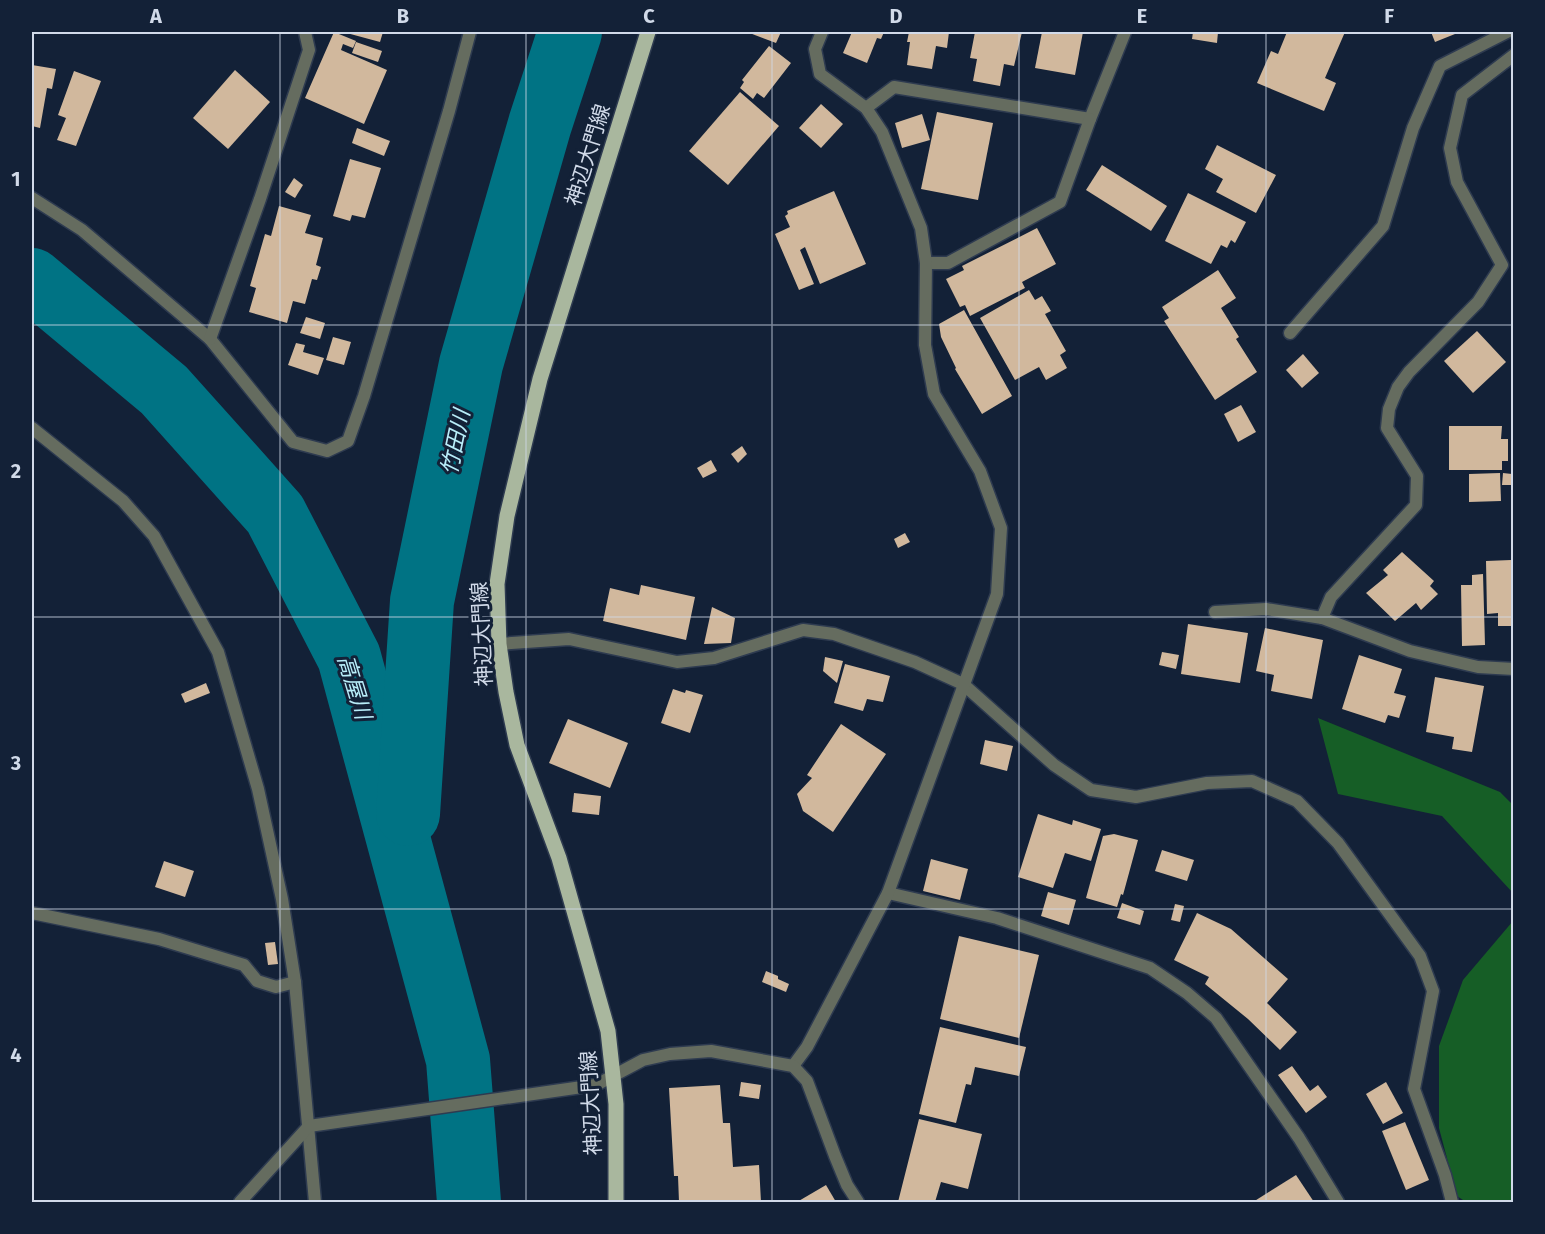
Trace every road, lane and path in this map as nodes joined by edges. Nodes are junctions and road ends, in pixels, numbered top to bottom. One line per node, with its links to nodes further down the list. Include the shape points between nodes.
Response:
1 (305, 32): 14 (street, via 309,50)
2 (470, 32): 14 (street, via 426,191 348,441 327,451 293,442)
3 (648, 32): 18 (main road, 神辺大門線, via 540,379 507,516 497,584)
4 (822, 32): 8 (street, via 815,49 820,74)
5 (1125, 32): 9 (street)
6 (1507, 32): 13 (street, via 1440,66 1413,128 1383,226)
7 (1514, 55): 12 (street, via 1462,94 1450,148 1457,182)
8 (866, 108): 9 (street, via 894,87); 11 (street, via 882,132 921,228)
9 (1090, 119): 11 (street, via 1060,202 948,264)
10 (32, 198): 14 (street, via 82,230)
11 (926, 263): 20 (street, via 925,345 934,394 981,471 1001,528 997,594)
12 (1508, 264): 17 (street, via 1398,387 1387,428 1417,476 1416,505 1331,597)
13 (1290, 333)
14 (210, 339)
15 (32, 428): 23 (street, via 123,501 154,536 218,652 260,800)
16 (1215, 612): 17 (street, via 1266,609)
17 (1322, 618): 19 (street, via 1410,651 1478,667)
18 (499, 644): 20 (street, via 569,639 677,662 714,658 803,630 834,634 885,651); 25 (main road, 神辺大門線, via 517,745 566,881 606,1021)
19 (1514, 669)
20 (963, 684): 21 (street); 32 (street, via 1054,765 1091,790 1136,797 1207,783 1252,781 1297,801 1338,843 1420,956 1433,991 1414,1089)
21 (888, 893): 24 (street, via 807,1047); 31 (street, via 997,918 1149,968 1187,993 1216,1018 1299,1138)
22 (32, 912): 23 (street, via 159,939 244,965 257,981 276,987)
23 (295, 982): 26 (street)
24 (793, 1066): 25 (street, via 711,1051 643,1060); 30 (street, via 807,1081 847,1185)
25 (614, 1075): 26 (street, via 596,1085); 29 (main road, 神辺大門線)
26 (314, 1125): 27 (street); 28 (street)
27 (240, 1203)
28 (315, 1203)
29 (616, 1203)
30 (858, 1203)
31 (1338, 1203)
32 (1452, 1203)

